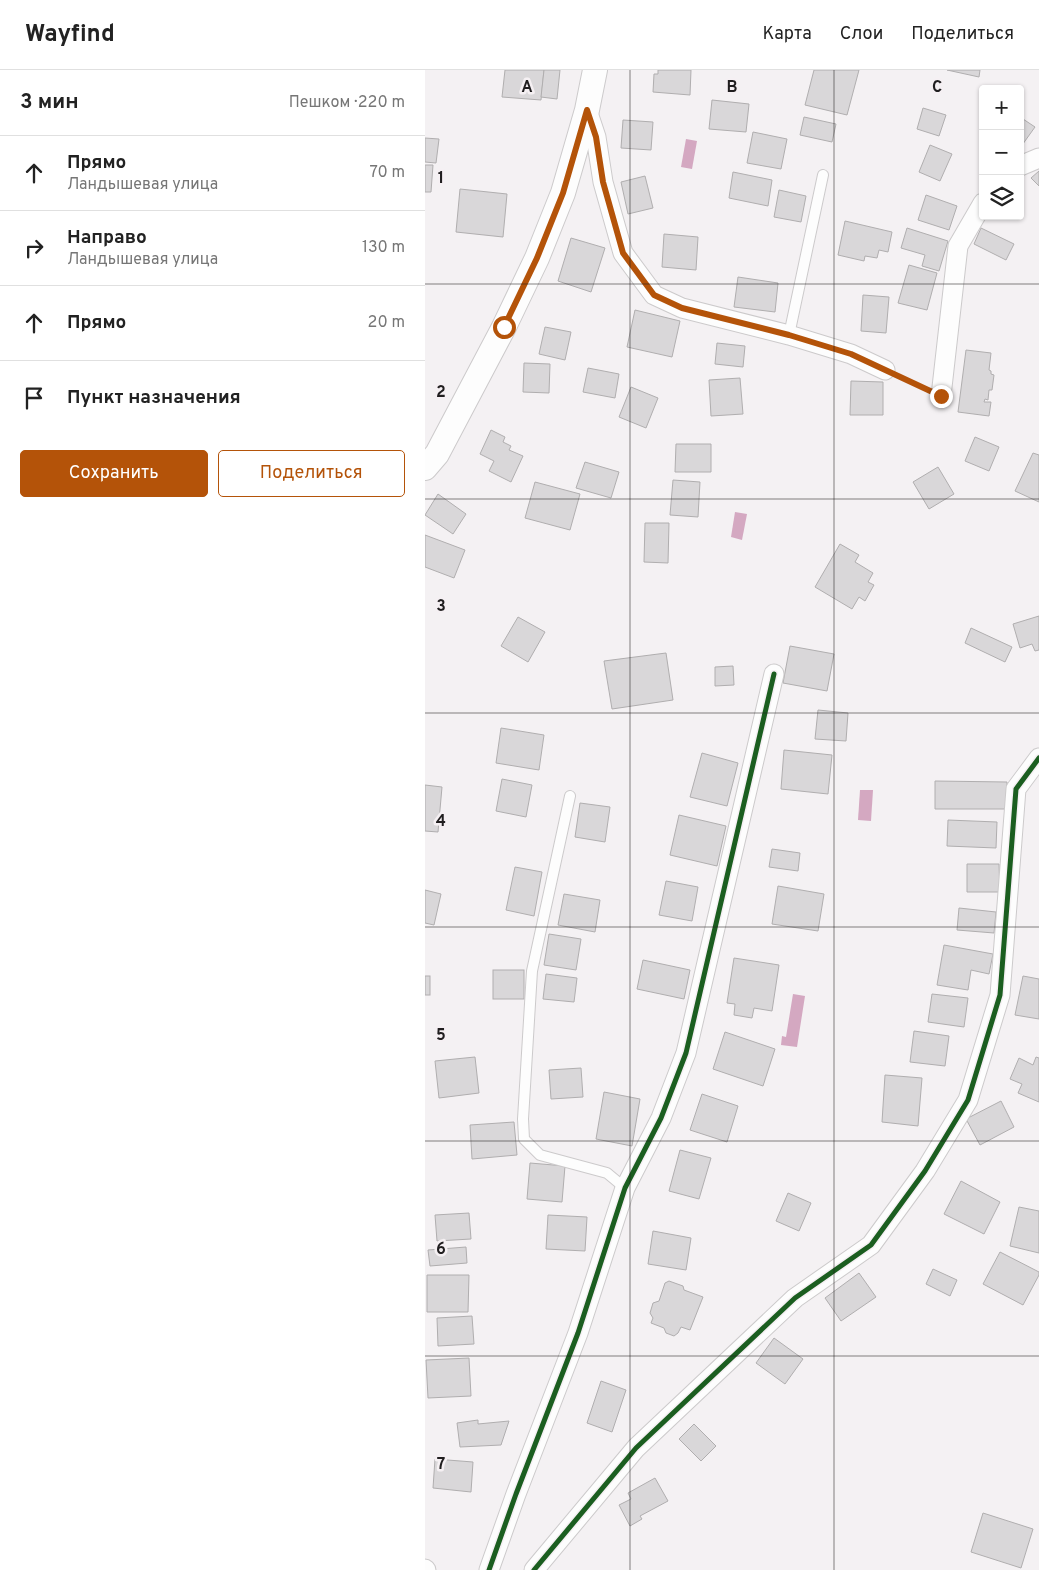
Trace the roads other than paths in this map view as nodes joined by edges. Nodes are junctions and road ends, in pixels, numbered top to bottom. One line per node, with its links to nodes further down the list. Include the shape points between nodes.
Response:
1 (595, 70): 2 (street)
2 (587, 110): 7 (street, via 623,253 654,295 682,308); 10 (street, via 563,193 537,258 437,454)
3 (1039, 158): 4 (street)
4 (1024, 164)
5 (823, 175): 7 (lane)
6 (979, 210): 9 (street, via 958,246)
7 (789, 335): 8 (street, via 851,354)
8 (885, 370)
9 (941, 396)
10 (425, 468)
11 (774, 674): 14 (street, via 686,1053 661,1118)
12 (1039, 758): 16 (street, via 1016,789 1000,995 969,1100 925,1171 871,1245 795,1298 636,1448)
13 (570, 796): 14 (lane, via 532,971 524,1139 540,1155 607,1173)
14 (625, 1188): 15 (street, via 578,1333)
15 (489, 1570)
16 (534, 1570)

